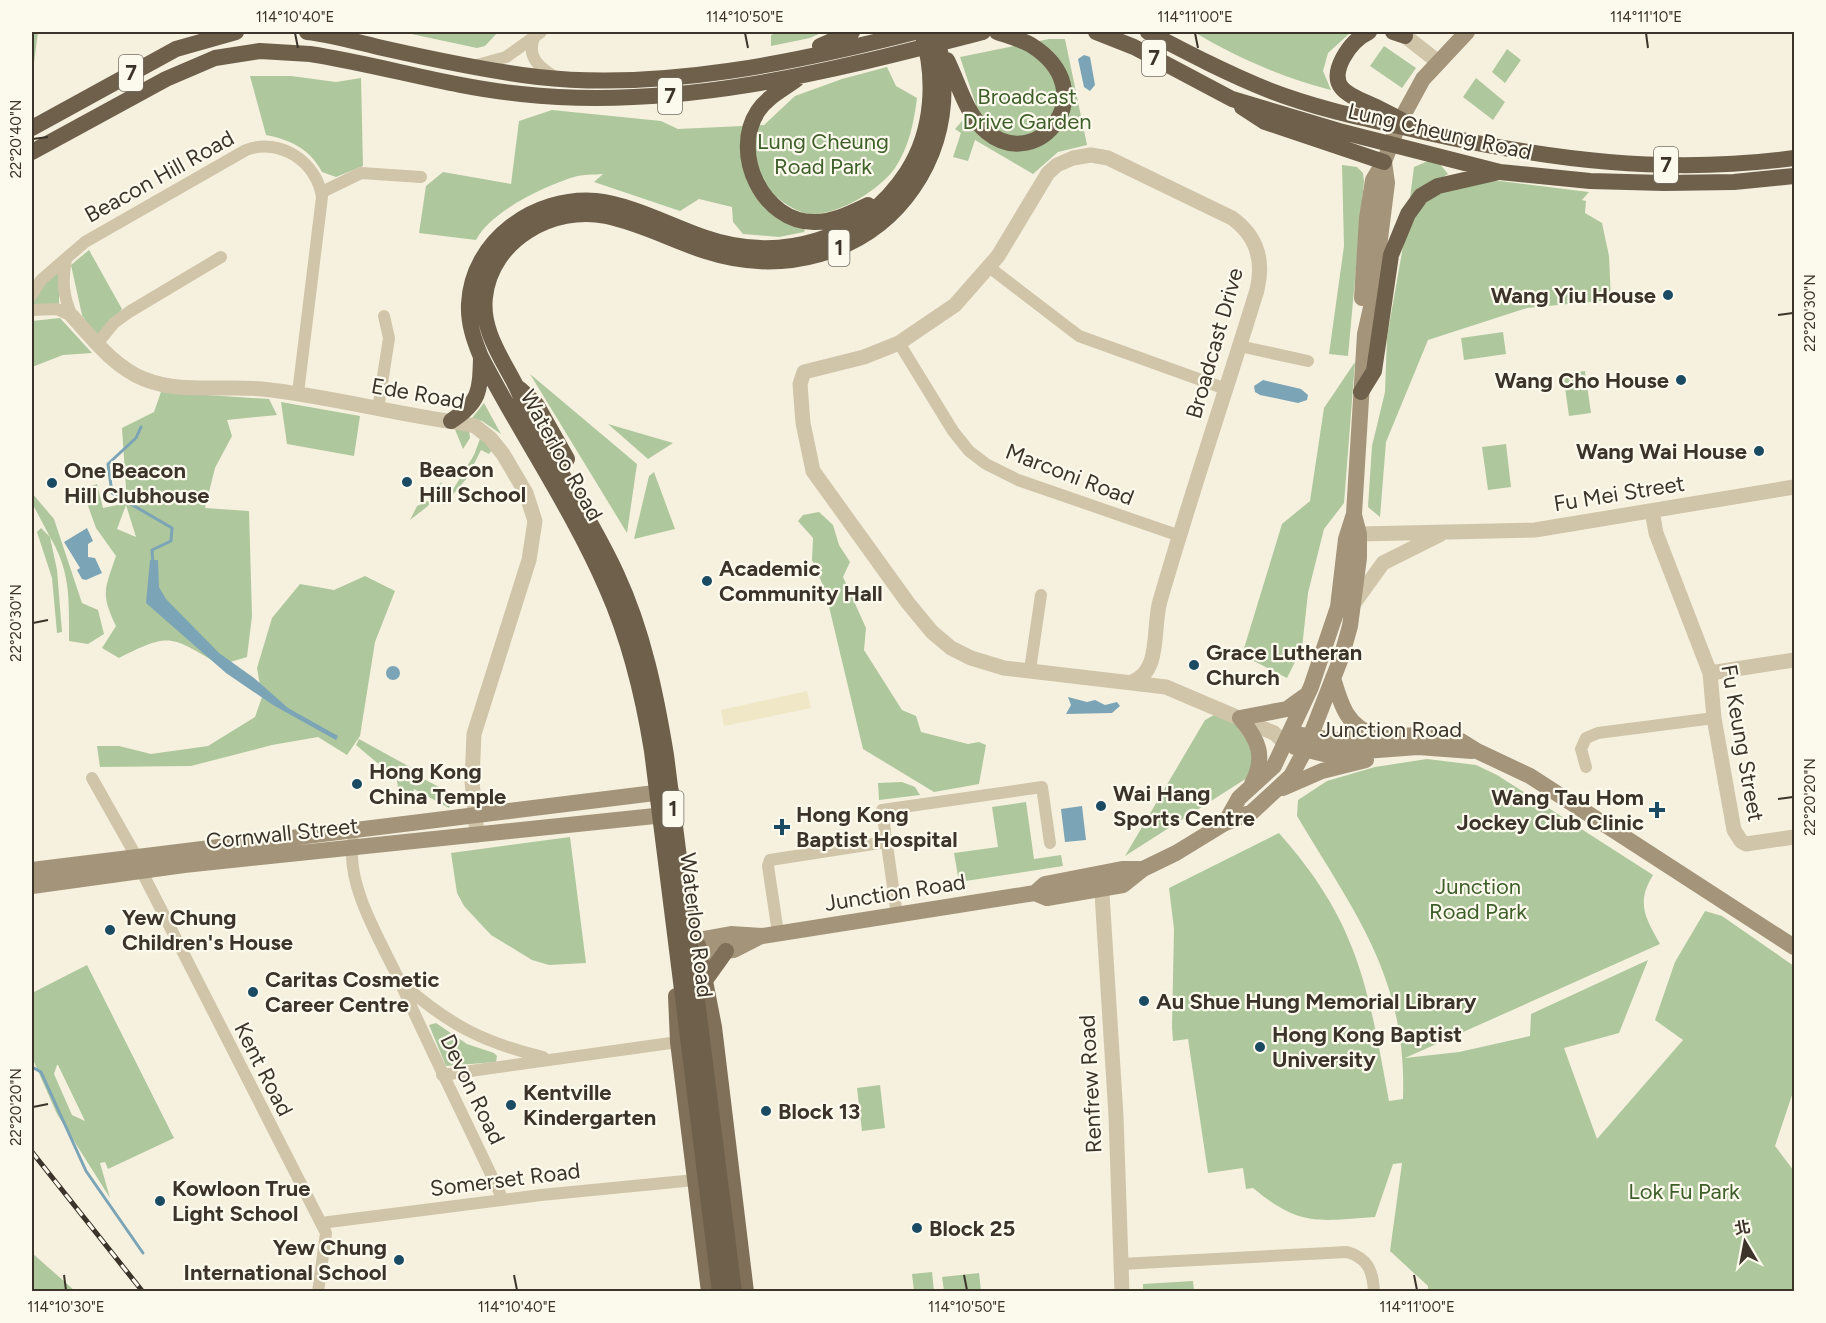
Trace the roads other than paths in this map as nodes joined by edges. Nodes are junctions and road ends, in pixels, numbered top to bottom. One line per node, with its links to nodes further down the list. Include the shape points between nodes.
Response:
1 (236, 32): 22 (highway, 7, via 176,49)
2 (307, 32): 17 (highway, 7)
3 (852, 32): 15 (highway)
4 (915, 32): 15 (highway, 7)
5 (922, 32): 20 (highway, Waterloo Road / 1, via 928,53)
6 (983, 32): 18 (highway, 7)
7 (997, 32): 20 (highway, via 1021,40 1050,60 1064,86 1061,114 1044,135 1015,143 992,135)
8 (1096, 32): 21 (highway, Lung Cheung Road / 7, via 1134,47)
9 (1148, 32): 23 (highway, Lung Cheung Road / 7, via 1274,92 1372,121)
10 (1369, 32): 23 (highway, via 1356,40 1341,63 1338,77 1342,87 1353,99)
11 (1467, 32): 16 (main road)
12 (1400, 33): 16 (street)
13 (538, 35): 17 (street, via 500,60); 19 (street, via 531,49 536,63)
14 (938, 37): 20 (highway)
15 (794, 59): 19 (highway, 7, via 638,79)
16 (1435, 63): 26 (main road, via 1403,113)
17 (468, 65): 19 (highway, 7)
18 (801, 77): 24 (highway, 7, via 661,97 559,97 485,89 310,54 246,52 215,58 182,71); 31 (highway, via 764,103 750,129 749,165 764,195 787,214 814,223 839,218)
19 (557, 79)
20 (946, 79): 31 (highway, Waterloo Road / 1, via 909,169); 45 (highway, Waterloo Road / 1, via 939,135 915,186 879,224 833,251 791,261 739,260 619,219 584,213 552,219 518,238 495,265 484,301 492,341)
21 (1232, 99): 26 (highway, via 1265,122); 27 (highway, Lung Cheung Road / 7)
22 (32, 128)
23 (1426, 132): 25 (highway, Lung Cheung Road / 7, via 1538,156 1592,163 1713,165)
24 (32, 152)
25 (1794, 158)
26 (1384, 162): 47 (main road, via 1373,180 1375,209 1361,301 1365,334)
27 (1500, 172): 28 (highway, Lung Cheung Road / 7, via 1664,183); 47 (highway, via 1438,186 1412,207 1393,247 1374,371)
28 (1794, 176)
29 (421, 177): 30 (street, via 361,173)
30 (322, 192): 33 (street, Beacon Hill Road, via 311,170 296,155 275,147 252,148 85,242); 48 (street)
31 (892, 192): 42 (highway, Waterloo Road / 1, via 873,211 840,232 804,245 774,249 719,242 603,202 573,201 539,210 502,234 488,250 476,274 469,312)
32 (221, 257): 40 (street, via 114,322)
33 (66, 259): 35 (street, Beacon Hill Road, via 41,280); 37 (street, Ede Road, via 62,282)
34 (989, 267): 39 (street, Broadcast Drive, via 955,305); 41 (street, Broadcast Drive, via 1052,168 1084,155 1108,158 1226,215 1250,235 1257,249 1260,273); 46 (street, via 1079,336)
35 (32, 295)
36 (32, 310): 37 (street, via 57,309)
37 (72, 316): 40 (street, Ede Road)
38 (384, 316): 49 (street, via 389,338)
39 (899, 343): 55 (street, Marconi Road, via 948,425 986,464 1018,480); 63 (street, Broadcast Drive, via 801,375 803,423 813,471 932,632 971,658 994,666)
40 (97, 344): 48 (street, Ede Road, via 130,372 160,384)
41 (1239, 346): 43 (street); 46 (street, Broadcast Drive)
42 (482, 357): 44 (highway, Waterloo Road / 1); 50 (highway, via 476,399)
43 (1308, 361)
44 (490, 374): 52 (highway, Waterloo Road / 1); 58 (highway, via 496,404)
45 (517, 387): 52 (highway, Waterloo Road / 1); 57 (highway, via 536,404 609,535)
46 (1226, 389): 55 (street, Broadcast Drive)
47 (1360, 392): 56 (main road)
48 (298, 393): 49 (street, Ede Road)
49 (378, 409): 50 (street, Ede Road)
50 (451, 422): 81 (street, Ede Road, via 475,426 496,444 526,493 535,521 528,560 474,734 471,766)
51 (1794, 488): 53 (street, Fu Mei Street)
52 (565, 491): 106 (highway, Waterloo Road / 1, via 622,585 657,702)
53 (1652, 511): 54 (street, Fu Mei Street, via 1535,530); 64 (street, Fu Keung Street, via 1656,533)
54 (1450, 530): 56 (street, Fu Mei Street); 60 (street, Fu Mei Street, via 1383,563)
55 (1180, 536): 62 (street, Broadcast Drive, via 1159,604)
56 (1353, 537): 60 (main road); 68 (main road, via 1338,607)
57 (628, 579): 58 (main road); 77 (main road, Waterloo Road, via 664,702)
58 (603, 594): 79 (main road, Waterloo Road, via 630,677)
59 (1041, 596): 63 (street)
60 (1355, 602): 65 (main road)
61 (1794, 660): 64 (street)
62 (1152, 663): 66 (street, via 1141,678); 67 (street)
63 (1030, 670): 66 (street, Broadcast Drive)
64 (1710, 673): 69 (street, Fu Keung Street)
65 (1333, 678): 72 (main road); 73 (main road, via 1348,718)
66 (1132, 682): 67 (street, Broadcast Drive)
67 (1166, 687): 70 (street, Broadcast Drive)
68 (1311, 687): 70 (main road, via 1304,698 1287,709); 71 (main road)
69 (1714, 717): 74 (street, via 1598,733 1586,738 1581,749); 86 (street, Fu Keung Street, via 1734,830 1741,841 1746,844)
70 (1240, 718): 71 (street, Broadcast Drive); 76 (main road, via 1260,749 1258,772)
71 (1284, 736): 72 (main road, Junction Road); 76 (main road, via 1274,766)
72 (1308, 744): 73 (main road, Junction Road, via 1333,740); 78 (main road, Junction Road, via 1298,765)
73 (1383, 745): 78 (main road, via 1365,760 1322,771); 97 (main road, Junction Road, via 1440,736 1461,741 1530,776)
74 (1586, 767)
75 (92, 778): 90 (street, Kent Road)
76 (1250, 789): 83 (main road, via 1239,798)
77 (679, 790): 79 (main road, Cornwall Street); 80 (main road, Waterloo Road)
78 (1277, 791): 83 (main road, Junction Road, via 1252,812)
79 (651, 794): 81 (main road, Cornwall Street); 82 (main road, Waterloo Road)
80 (681, 813): 82 (main road, Cornwall Street); 96 (main road, Waterloo Road)
81 (475, 815): 84 (main road, Cornwall Street); 85 (street, Ede Road)
82 (652, 816): 85 (main road, Cornwall Street); 98 (main road, Waterloo Road)
83 (1226, 823): 92 (main road, Junction Road, via 1143,869 1123,885)
84 (360, 828): 89 (street, Devon Road); 90 (main road, Cornwall Street)
85 (477, 835): 89 (main road, Cornwall Street)
86 (1794, 837)
87 (886, 842): 88 (street, via 882,810 1042,787); 94 (street); 95 (street, via 770,860)
88 (1050, 843)
89 (352, 849): 90 (main road, Cornwall Street); 101 (street, Devon Road, via 364,906)
90 (139, 863): 91 (main road, Cornwall Street); 93 (main road, Cornwall Street); 109 (street, Kent Road)
91 (32, 870)
92 (1102, 882): 94 (main road, Junction Road, via 1047,898 1035,893); 110 (street, Renfrew Road)
93 (32, 886)
94 (897, 915): 95 (main road, Junction Road)
95 (770, 934): 96 (main road, Junction Road, via 730,934); 99 (main road, Junction Road)
96 (698, 946): 98 (main road, Junction Road); 99 (main road, Junction Road); 100 (main road, Waterloo Road)
97 (1794, 947)
98 (672, 951): 103 (main road, Waterloo Road)
99 (726, 951): 100 (main road)
100 (706, 979): 102 (main road, Waterloo Road)
101 (399, 980): 104 (street, via 431,1009 472,1035); 105 (street, Devon Road)
102 (714, 1026): 103 (main road, via 692,1017); 115 (main road, Waterloo Road)
103 (678, 1035): 104 (street); 107 (main road, Waterloo Road)
104 (552, 1059): 105 (street)
105 (442, 1075): 108 (street, Devon Road)
106 (710, 1147): 113 (highway, Waterloo Road / 1); 114 (highway, Waterloo Road / 1)
107 (695, 1180): 108 (street, Somerset Road); 112 (main road, Waterloo Road)
108 (503, 1200): 109 (street, Somerset Road)
109 (321, 1223): 111 (street, Kent Road, via 326,1244)
110 (1121, 1264): 116 (street, Renfrew Road); 117 (street, via 1347,1252 1369,1267)
111 (318, 1292)
112 (709, 1292)
113 (720, 1292)
114 (734, 1292)
115 (746, 1292)
116 (1122, 1292)
117 (1374, 1292)

